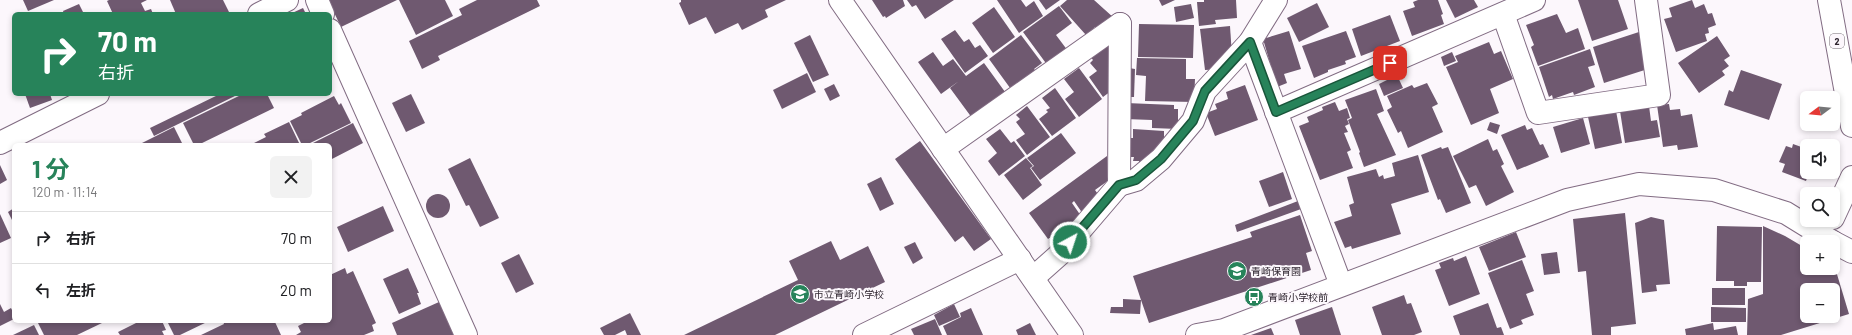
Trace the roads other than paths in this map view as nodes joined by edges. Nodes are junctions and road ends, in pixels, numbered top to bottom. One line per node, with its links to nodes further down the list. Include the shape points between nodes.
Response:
1 (287, 0): 8 (main road)
2 (317, 0): 9 (main road)
3 (840, 0): 17 (main road)
4 (1534, 0): 10 (main road)
5 (1646, 0): 10 (main road, via 1659,95 1538,113)
6 (1829, 0): 15 (main road, 2)
7 (1265, 5): 12 (main road)
8 (263, 12)
9 (322, 12)
10 (1503, 14): 14 (main road)
11 (332, 34): 25 (main road)
12 (1250, 42): 14 (main road); 19 (main road, via 1205,91 1193,121 1161,159 1136,180)
13 (94, 96): 16 (main road)
14 (1276, 112): 24 (main road)
15 (1852, 126)
16 (0, 142)
17 (943, 149): 19 (main road, via 1120,24); 22 (main road)
18 (1852, 177): 20 (main road)
19 (1119, 185): 23 (main road, via 1060,254)
20 (1831, 232): 21 (main road); 24 (main road, via 1786,212 1714,190 1639,184 1566,200)
21 (1852, 252)
22 (1020, 259): 23 (main road); 26 (main road)
23 (1033, 278): 27 (main road)
24 (1341, 285): 28 (main road, via 1224,330)
25 (466, 335)
26 (864, 335)
27 (1072, 335)
28 (1197, 335)

